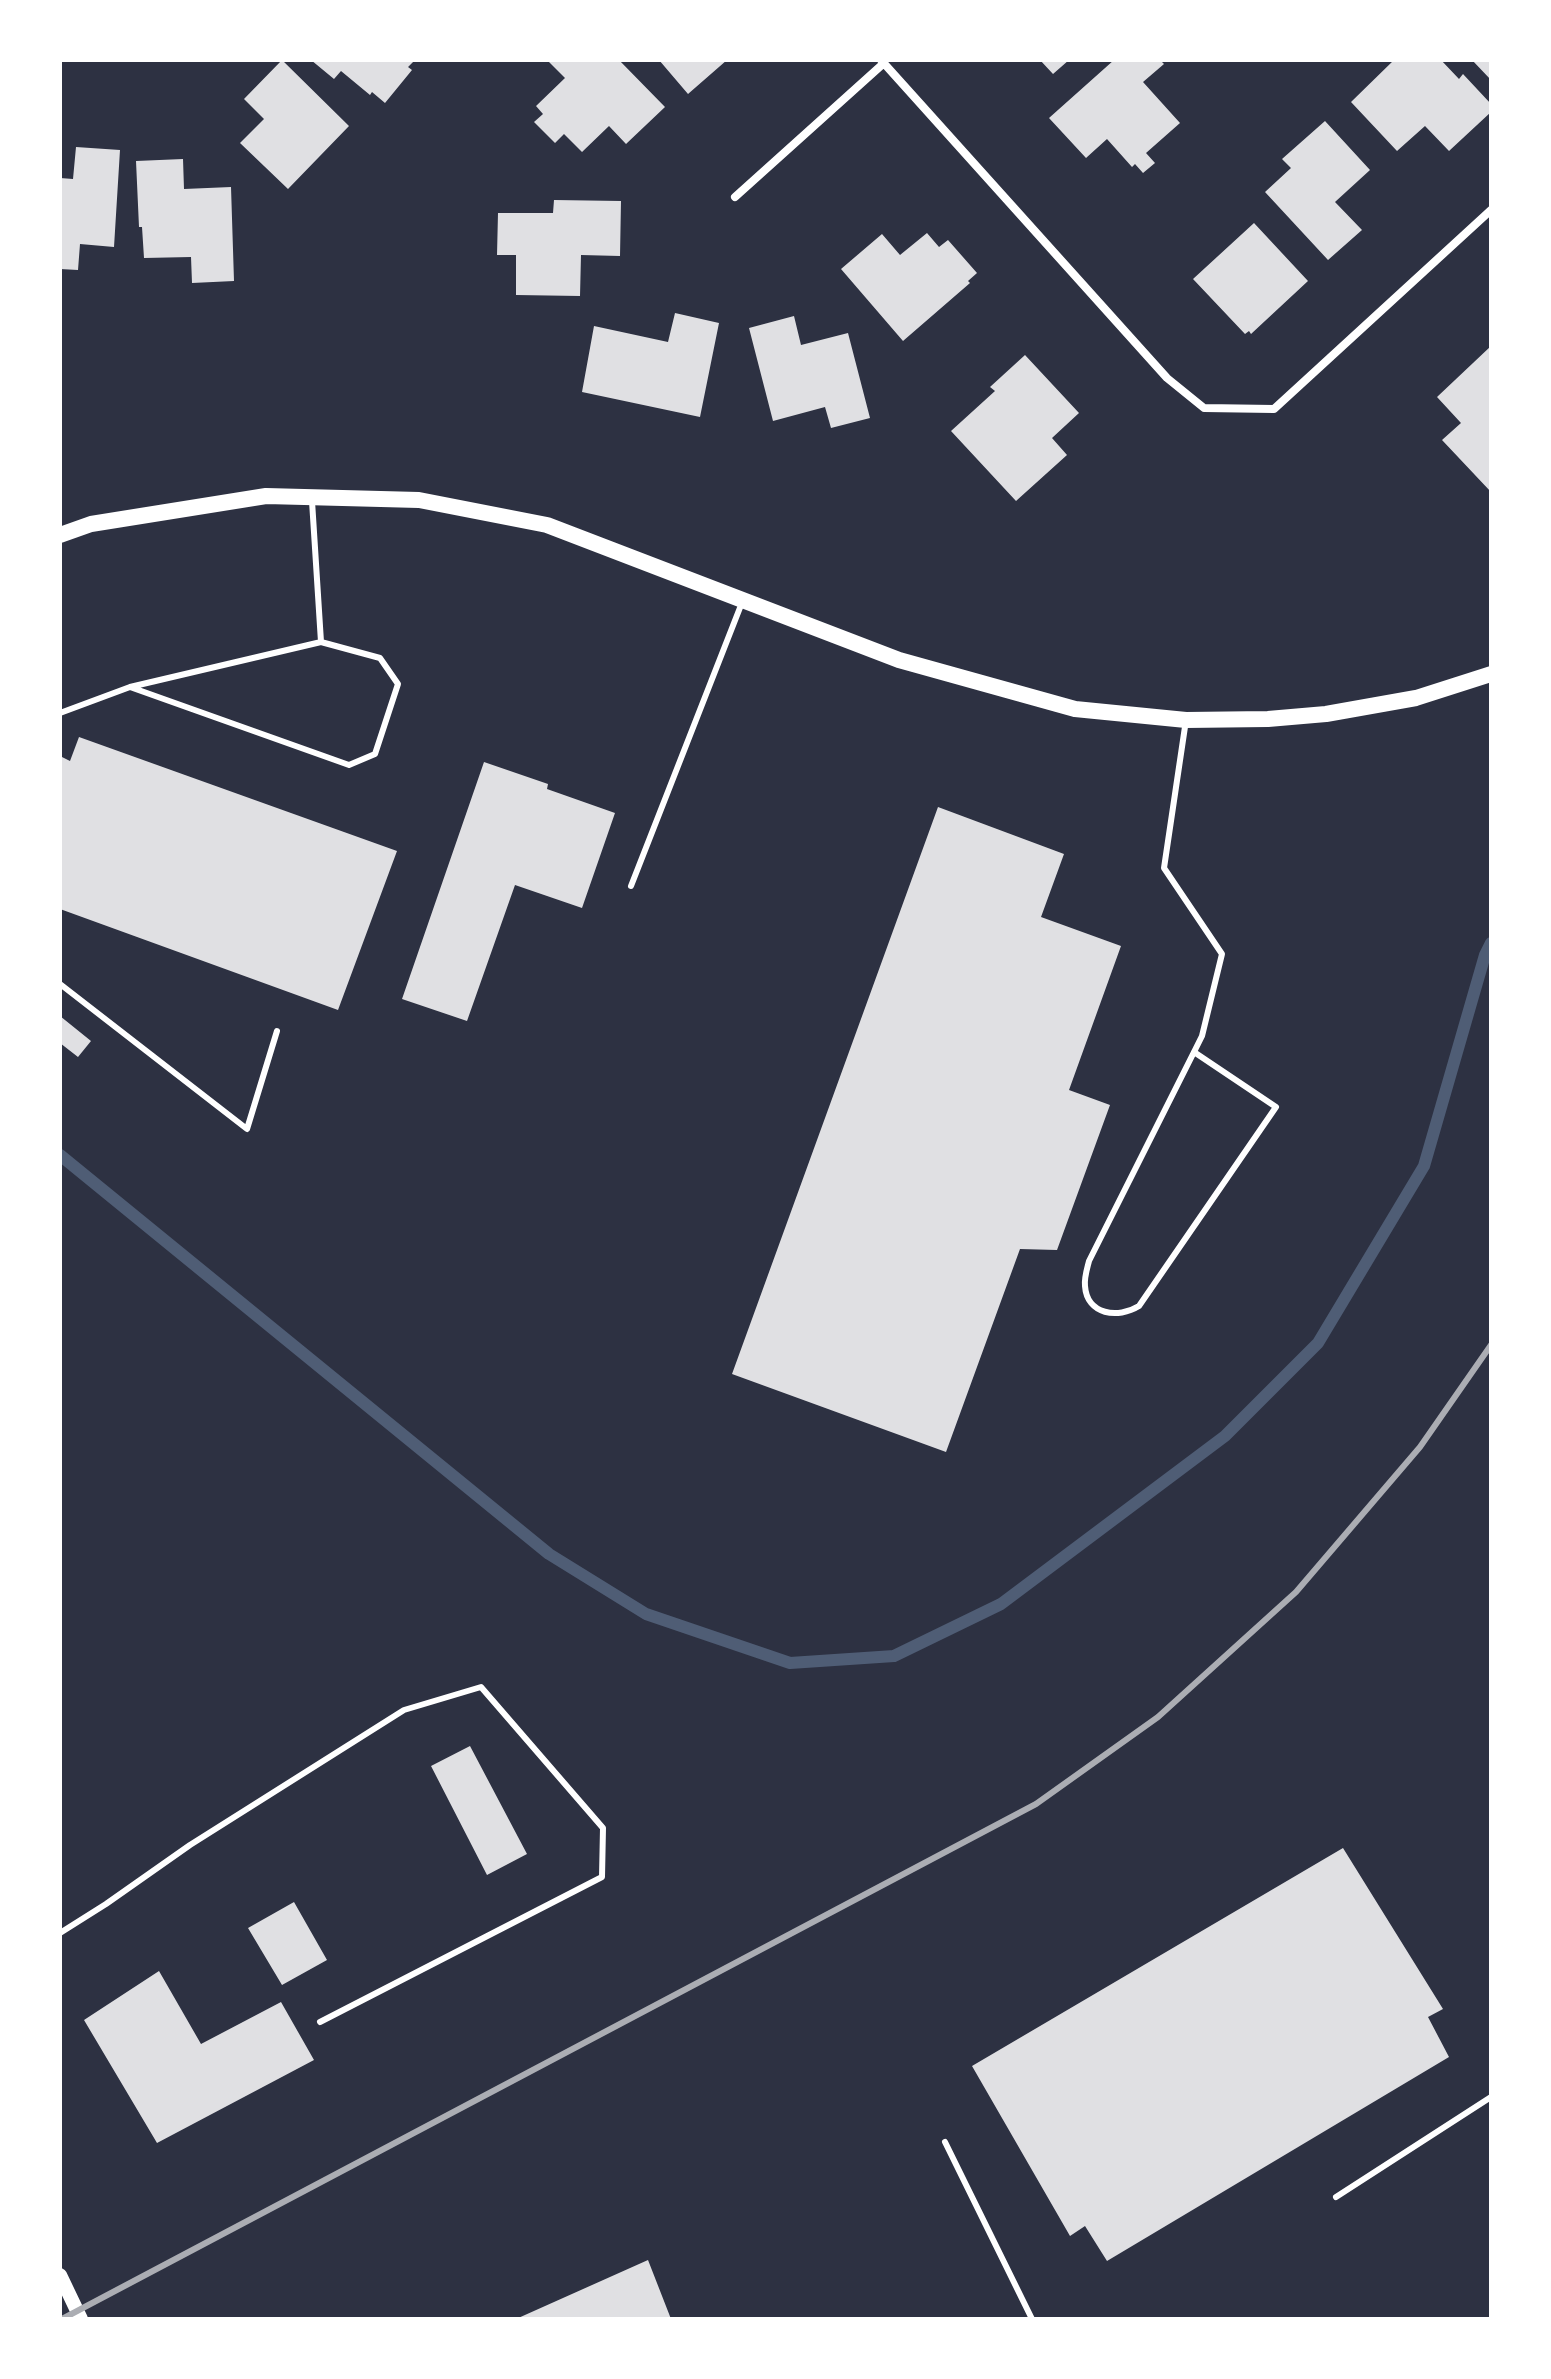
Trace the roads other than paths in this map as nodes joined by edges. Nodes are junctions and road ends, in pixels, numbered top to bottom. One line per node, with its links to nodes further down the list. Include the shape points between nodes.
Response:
1 (882, 62): 2 (street); 3 (street, via 1167,378 1204,408 1274,409)
2 (735, 197)
3 (1491, 210)
4 (312, 497): 5 (main road, via 251,498 91,524); 6 (main road, via 419,500 547,525); 7 (lane)
5 (60, 535)
6 (743, 600): 11 (main road, via 899,660 1075,709); 12 (lane)
7 (321, 642): 9 (lane); 9 (lane, via 380,658 398,684 375,754 349,765)
8 (1491, 674): 11 (main road, via 1416,698 1326,714)
9 (130, 687): 10 (lane)
10 (60, 713)
11 (1186, 720): 15 (lane, via 1164,868 1222,954)
12 (631, 886)
13 (60, 984): 14 (lane, via 247,1129)
14 (277, 1031)
15 (1194, 1052): 15 (lane, via 1089,1261 1087,1297 1096,1309 1113,1315 1139,1306 1276,1107)
16 (60, 1933): 17 (lane, via 404,1710 481,1687 603,1828 602,1877)
17 (320, 2022)
18 (1491, 2097): 20 (lane)
19 (945, 2142): 23 (lane)
20 (1336, 2197)
21 (60, 2275): 22 (street)
22 (81, 2319)
23 (1032, 2319)

